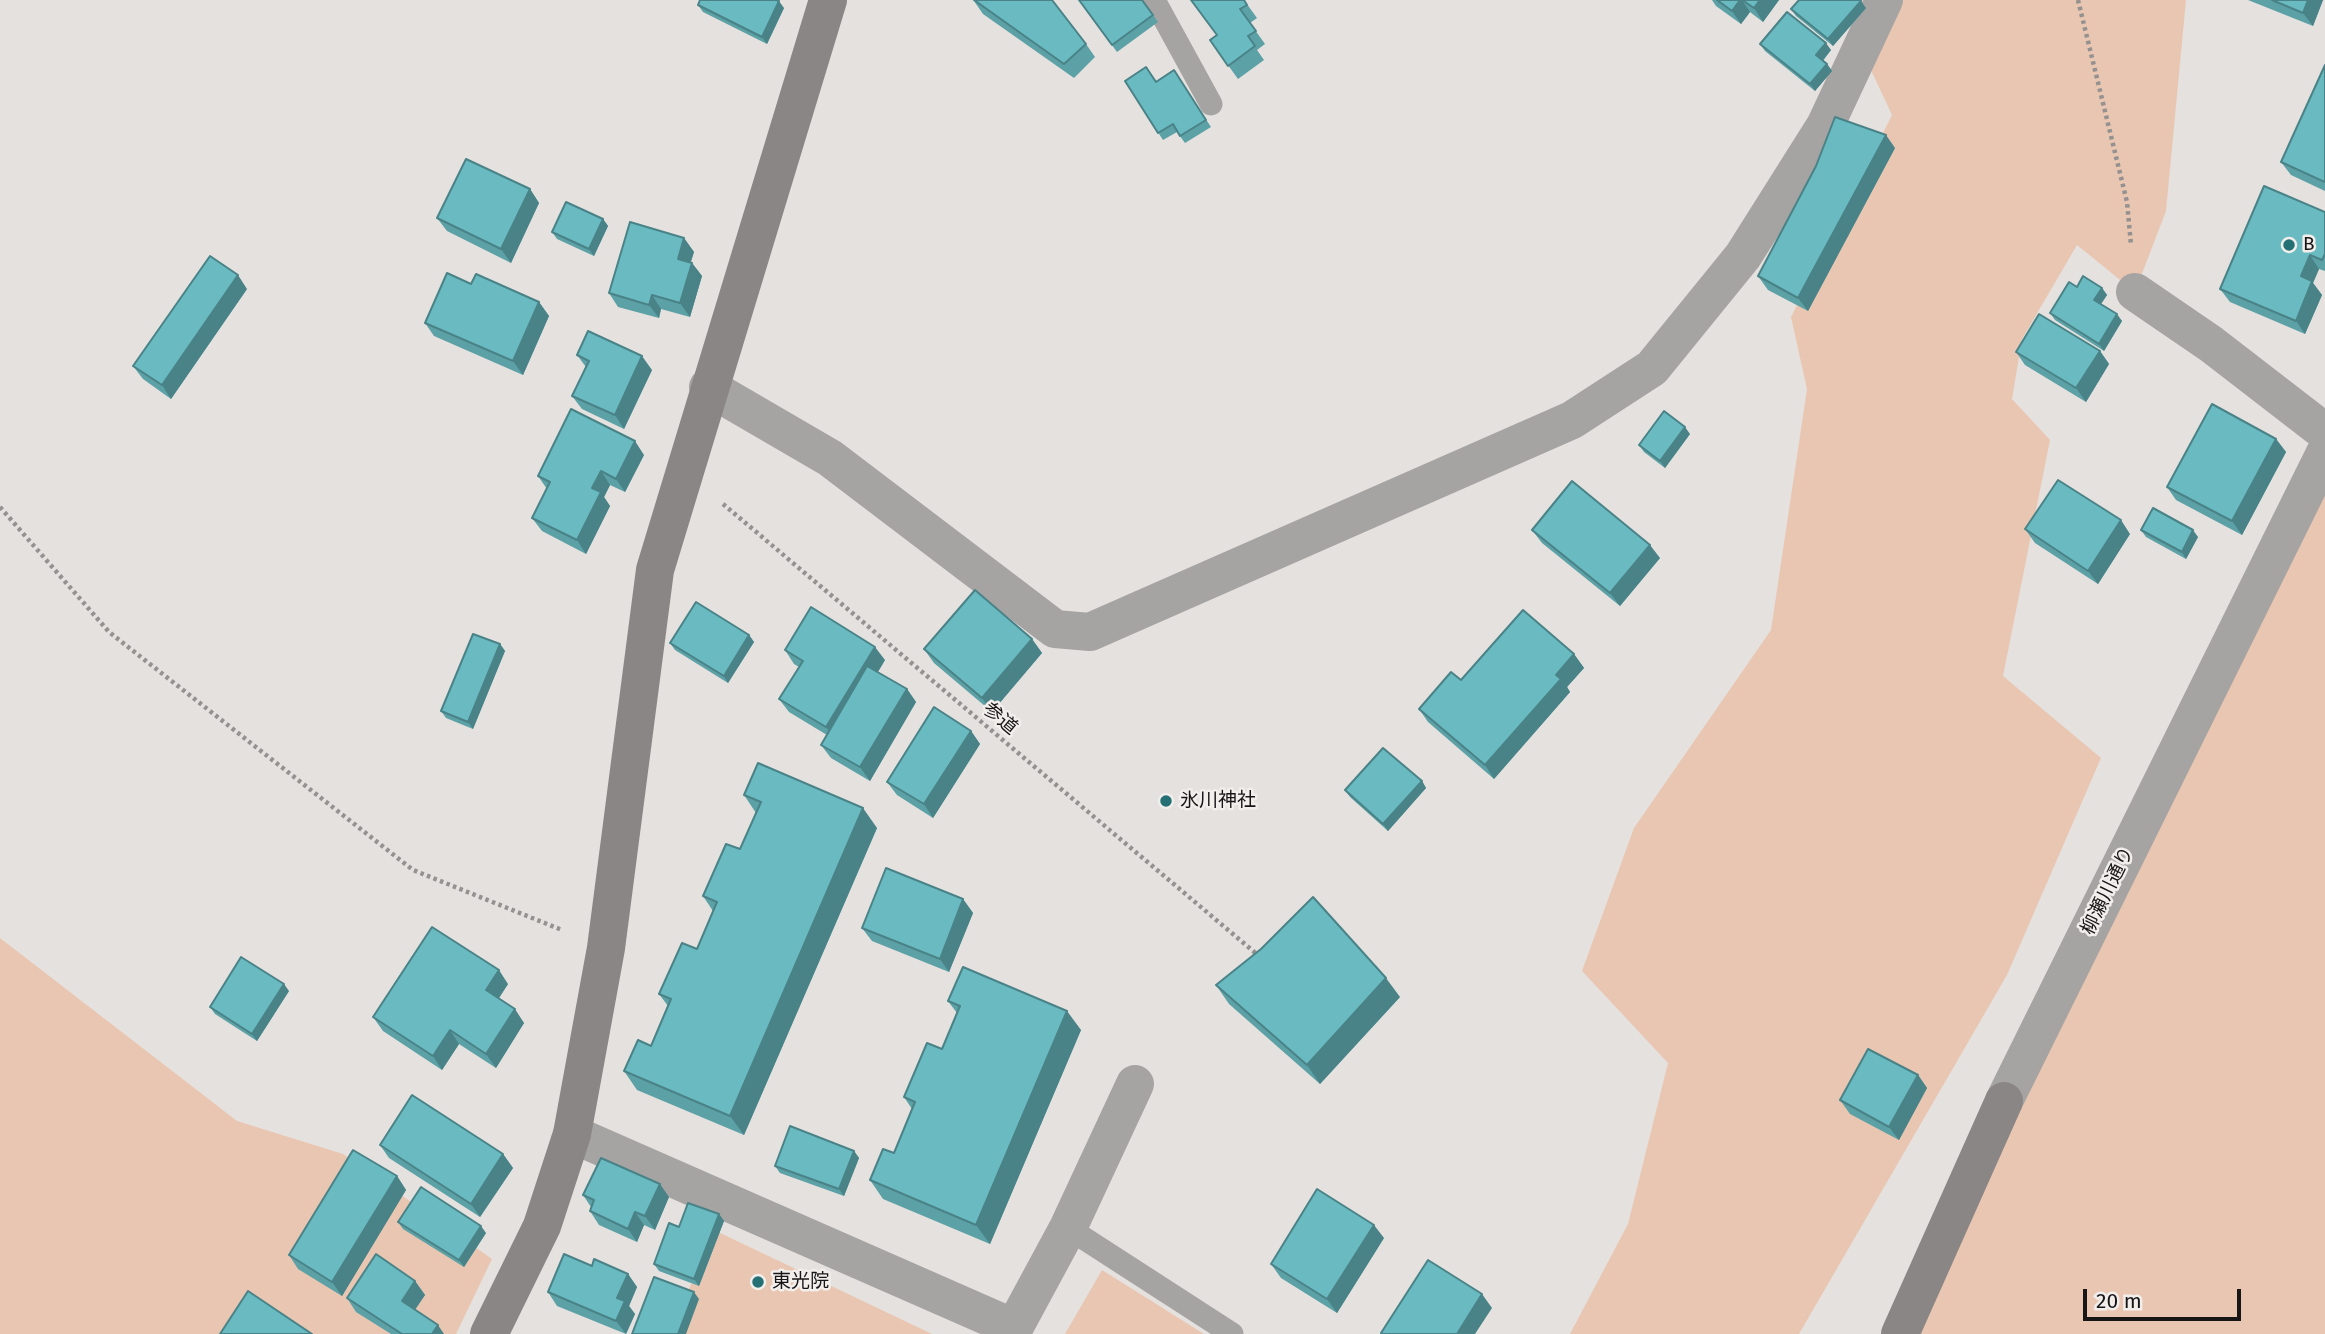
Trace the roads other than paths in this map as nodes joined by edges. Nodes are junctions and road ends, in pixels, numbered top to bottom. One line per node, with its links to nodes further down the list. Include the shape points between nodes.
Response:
1 (828, 0): 6 (street)
2 (1154, 0): 4 (lane)
3 (1879, 2): 6 (street, via 1825,126 1743,256 1652,368 1572,420 1090,632 1055,629 830,458)
4 (1211, 104)
5 (2135, 292): 7 (street)
6 (708, 387): 10 (street, via 655,570 606,947)
7 (2325, 432)
8 (2325, 453): 14 (street, 柳瀬川通り, via 2004,1101)
9 (1135, 1084): 11 (street)
10 (572, 1133): 11 (street, via 1014,1328); 12 (street, via 542,1226)
11 (1068, 1228): 13 (lane)
12 (489, 1334)
13 (1232, 1334)
14 (1900, 1334)

